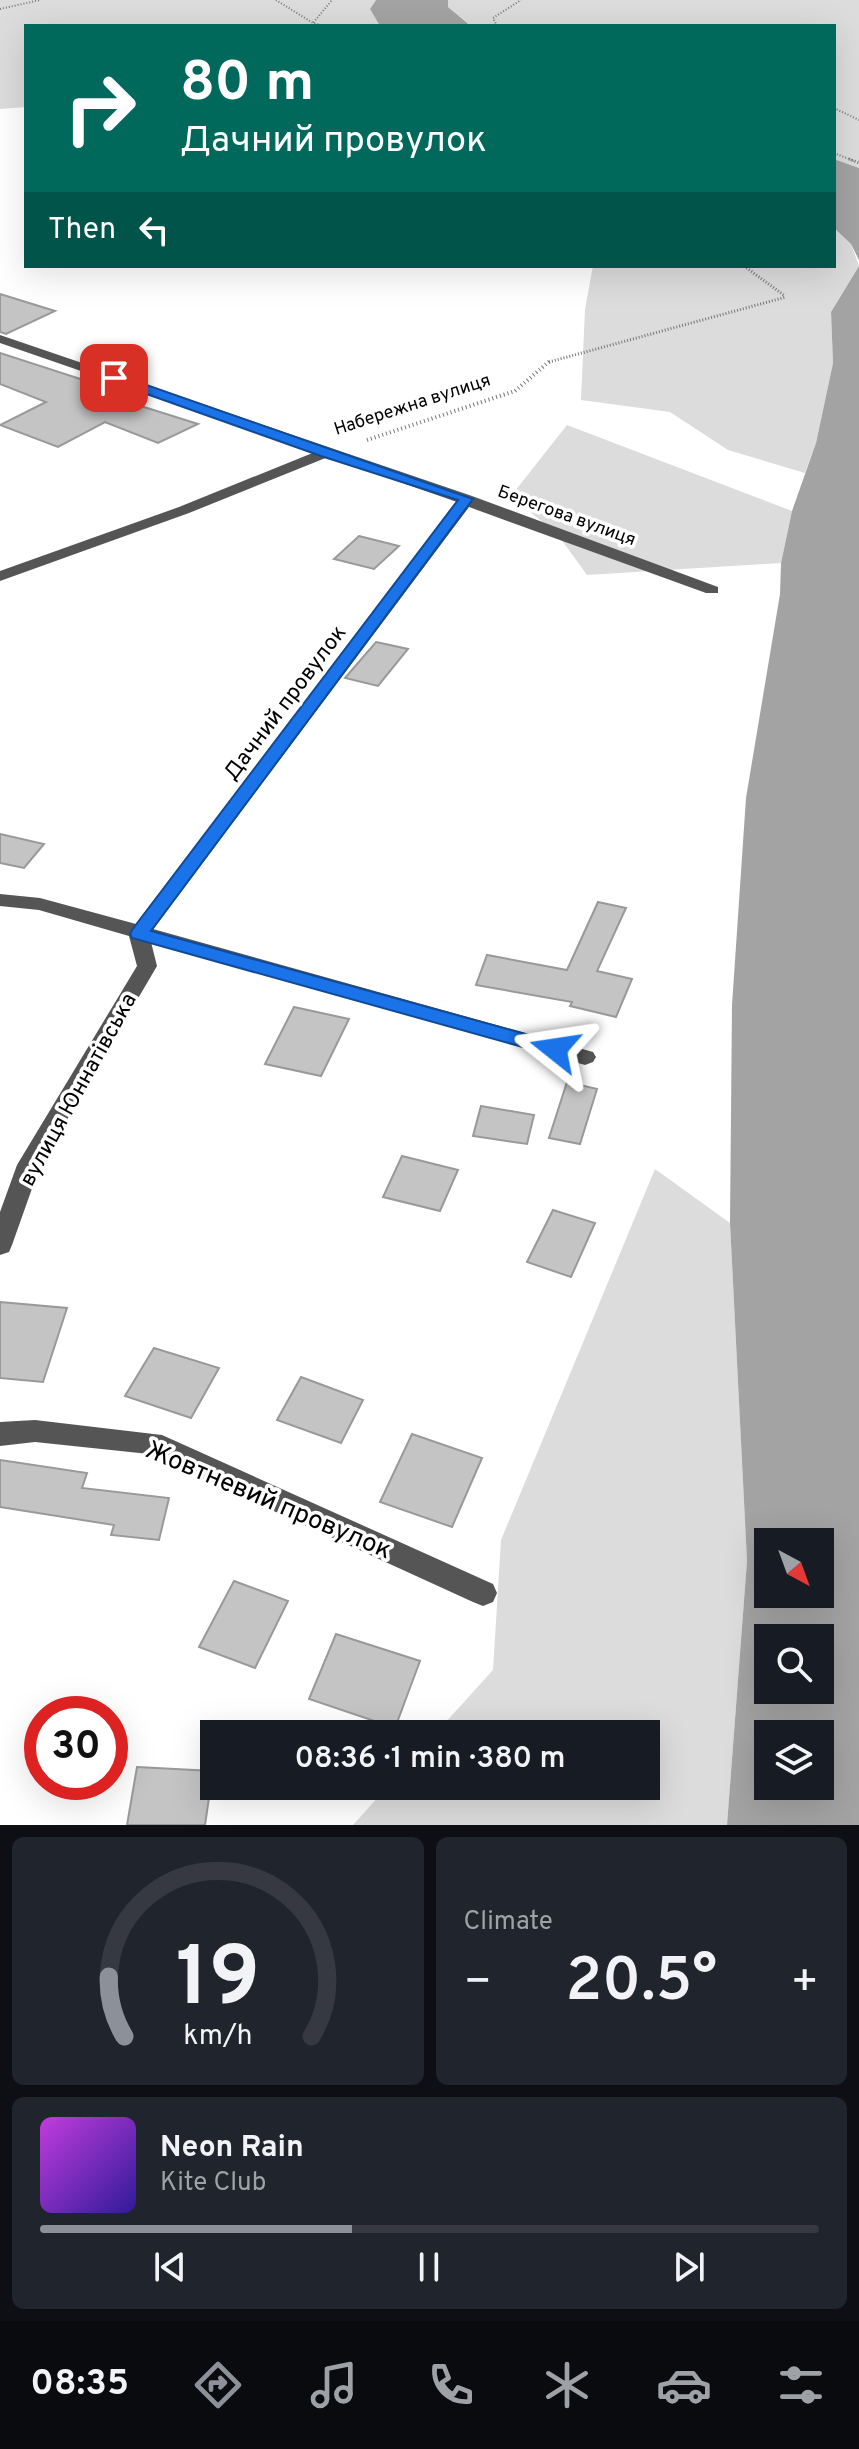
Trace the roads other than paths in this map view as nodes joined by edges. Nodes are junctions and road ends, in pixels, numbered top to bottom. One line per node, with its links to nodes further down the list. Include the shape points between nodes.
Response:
1 (0, 339): 2 (street, Берегова вулиця)
2 (325, 453): 3 (street, Берегова вулиця); 4 (street, Набережна вулиця)
3 (467, 499): 5 (street, Берегова вулиця); 7 (street, Дачний провулок)
4 (0, 576)
5 (712, 590)
6 (0, 900): 7 (street, via 40,904)
7 (139, 934): 8 (street); 9 (street, вулиця Юннатівська, via 147,966 29,1165)
8 (585, 1057)
9 (0, 1245)
10 (0, 1434): 11 (street, Жовтневий провулок, via 35,1431 152,1443)
11 (483, 1593)

